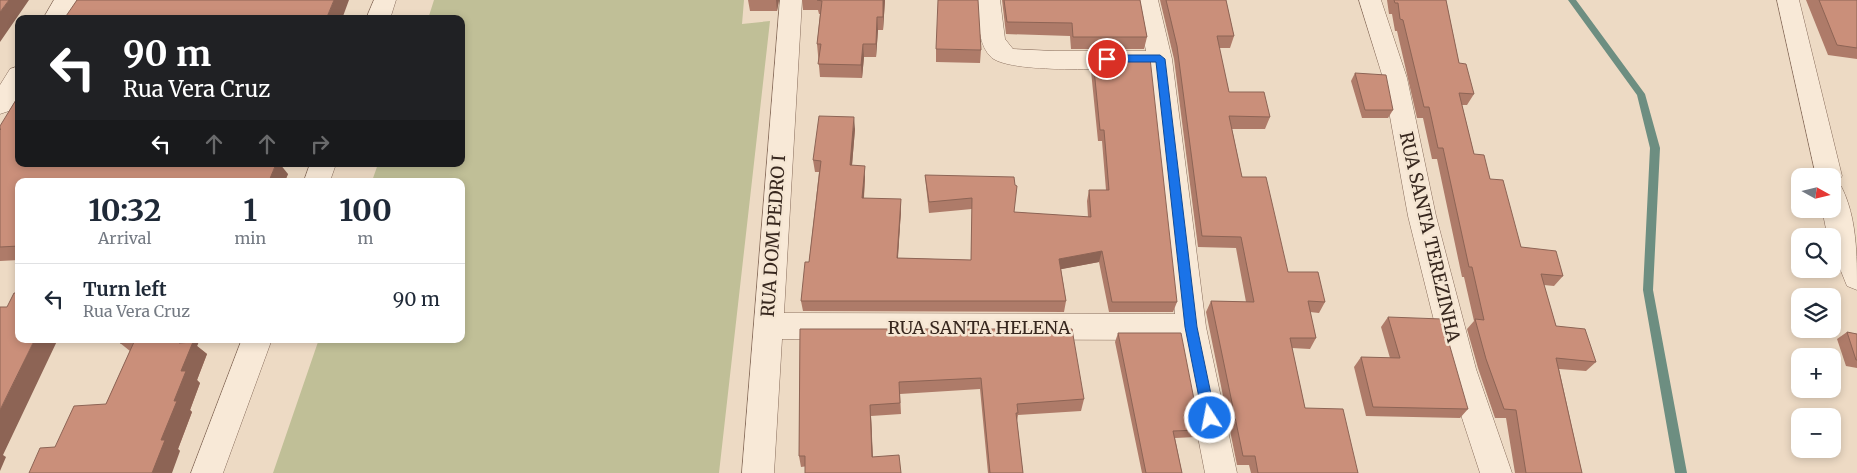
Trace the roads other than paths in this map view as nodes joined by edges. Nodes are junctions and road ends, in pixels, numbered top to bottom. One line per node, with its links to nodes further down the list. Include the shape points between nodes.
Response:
1 (66, 0): 8 (street)
2 (385, 0): 9 (street)
3 (791, 0): 16 (street, RUA DOM PEDRO I)
4 (989, 0): 10 (street, via 993,39 998,50 1007,57)
5 (1147, 0): 10 (street)
6 (1370, 0): 22 (street, RUA SANTA TEREZINHA, via 1396,78 1422,216 1462,369)
7 (1788, 0): 13 (street)
8 (57, 15)
9 (379, 15)
10 (1160, 59): 17 (street)
11 (15, 81): 12 (street)
12 (0, 105)
13 (1827, 168)
14 (1837, 218): 15 (street)
15 (1857, 278)
16 (767, 326): 17 (street, RUA SANTA HELENA); 20 (street, RUA DOM PEDRO I)
17 (1191, 327): 21 (street)
18 (256, 343): 19 (street)
19 (207, 473)
20 (758, 473)
21 (1221, 473)
22 (1496, 473)

